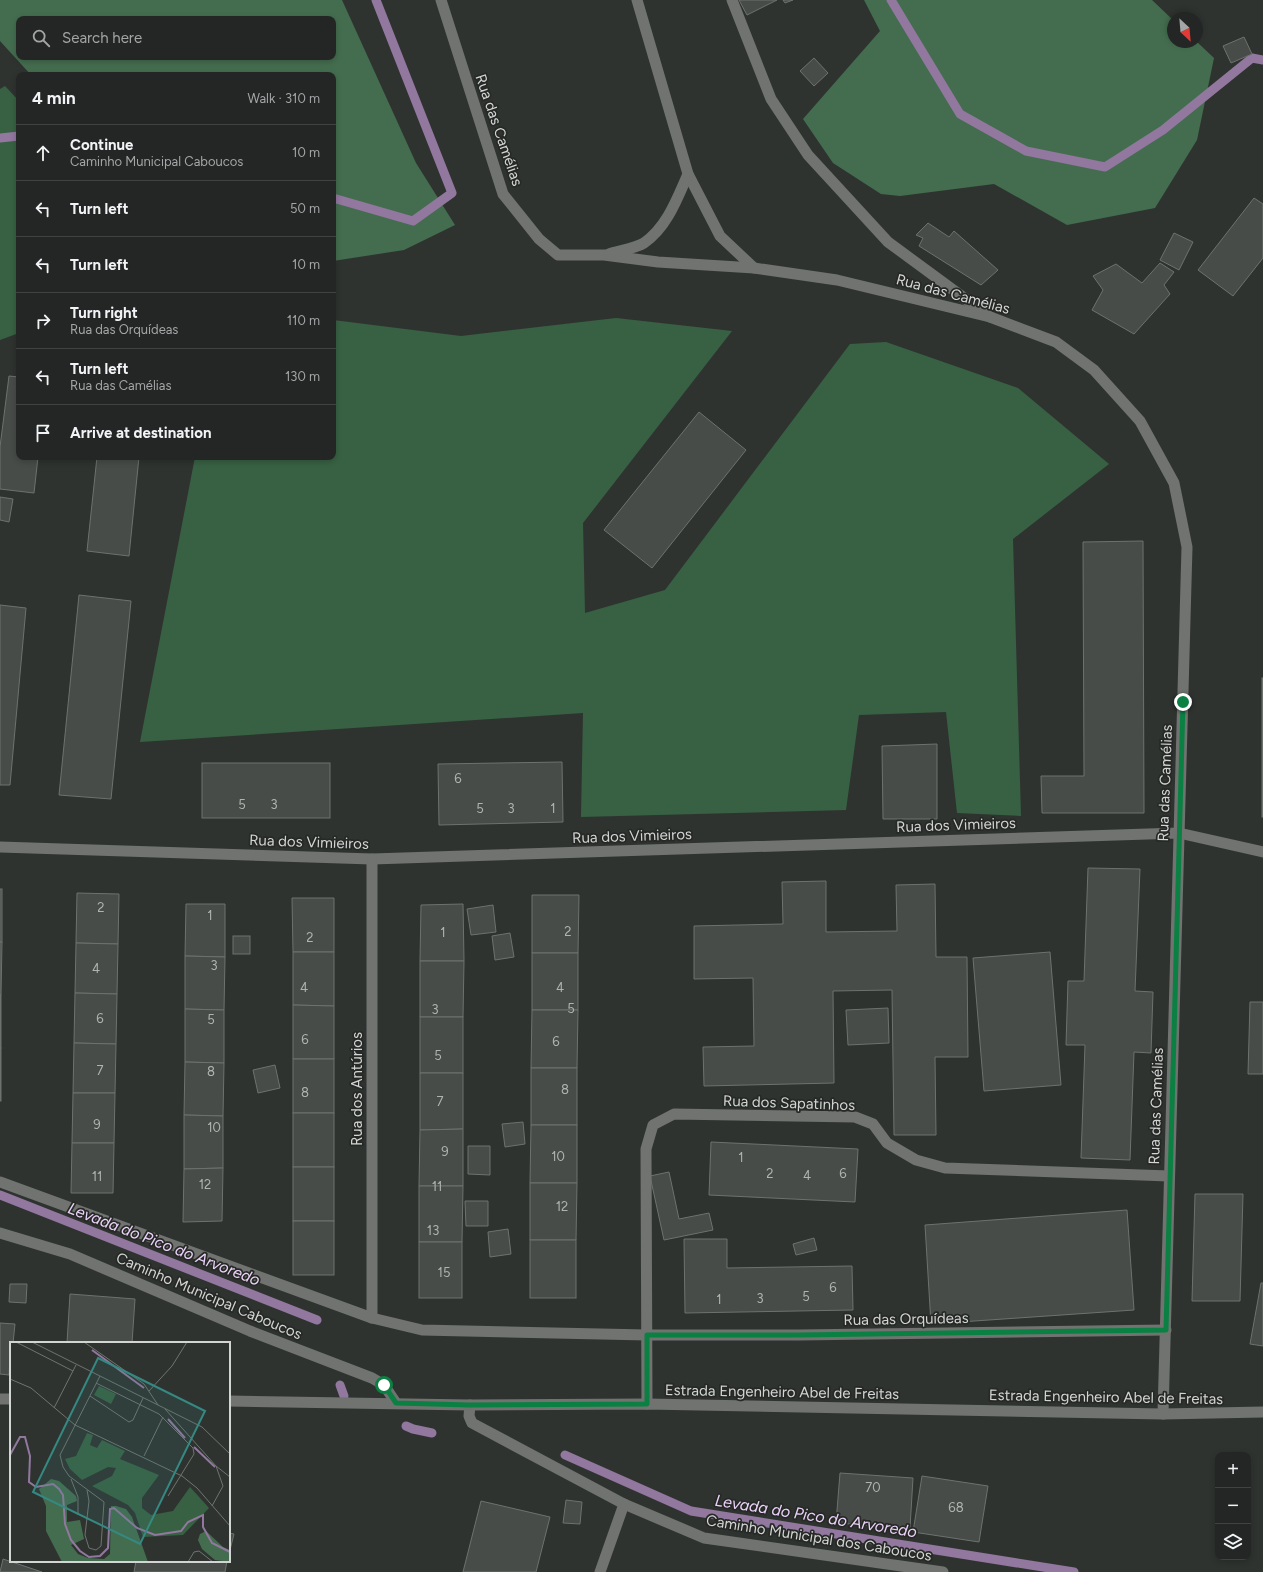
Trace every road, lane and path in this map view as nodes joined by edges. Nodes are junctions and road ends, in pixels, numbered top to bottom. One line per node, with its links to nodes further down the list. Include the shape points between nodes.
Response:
1 (440, 0): 5 (street, Rua das Camélias, via 503,194 539,239 558,255)
2 (637, 0): 4 (street)
3 (732, 0): 7 (street, via 771,99 808,155 888,242)
4 (688, 174): 5 (street, Rua das Camélias, via 675,205 660,229 643,244); 6 (street, via 720,236)
5 (604, 255): 6 (street, Rua das Camélias, via 658,262)
6 (754, 268): 7 (street, Rua das Camélias, via 837,280)
7 (990, 317): 8 (street, Rua das Camélias, via 1056,342 1094,370 1140,421 1174,483 1187,547)
8 (1179, 833): 10 (street, Rua dos Vimieiros); 11 (street, Rua dos Vimieiros); 12 (street, Rua das Camélias)
9 (0, 847): 11 (street, Rua dos Vimieiros)
10 (1263, 852)
11 (372, 859): 15 (street, Rua dos Antúrios)
12 (1169, 1176): 16 (street, Rua das Camélias); 17 (street, Rua dos Sapatinhos, via 945,1168 916,1160 887,1143 873,1124 855,1117 674,1114 653,1125 646,1150)
13 (0, 1182): 15 (street, Rua das Orquídeas)
14 (0, 1233): 19 (street, Caminho Municipal Caboucos, via 70,1254 250,1331 372,1378 384,1385)
15 (372, 1318): 17 (street, Rua das Orquídeas, via 422,1330)
16 (1166, 1330): 17 (street, Rua das Orquídeas); 23 (street, Rua das Camélias)
17 (647, 1335): 20 (street, Rua dos Sapatinhos)
18 (230, 1401): 19 (street, Estrada Engenheiro Abel de Freitas)
19 (396, 1403): 21 (street, Estrada Engenheiro Abel de Freitas)
20 (647, 1404): 21 (street, Estrada Engenheiro Abel de Freitas); 23 (street, Estrada Engenheiro Abel de Freitas)
21 (470, 1405): 24 (street, Caminho Municipal dos Caboucos, via 469,1416 472,1423)
22 (1263, 1412): 23 (street, Estrada Engenheiro Abel de Freitas)
23 (1163, 1414)
24 (624, 1504): 25 (street); 26 (street, Caminho Municipal dos Caboucos, via 704,1538)
25 (600, 1572)
26 (943, 1572)

